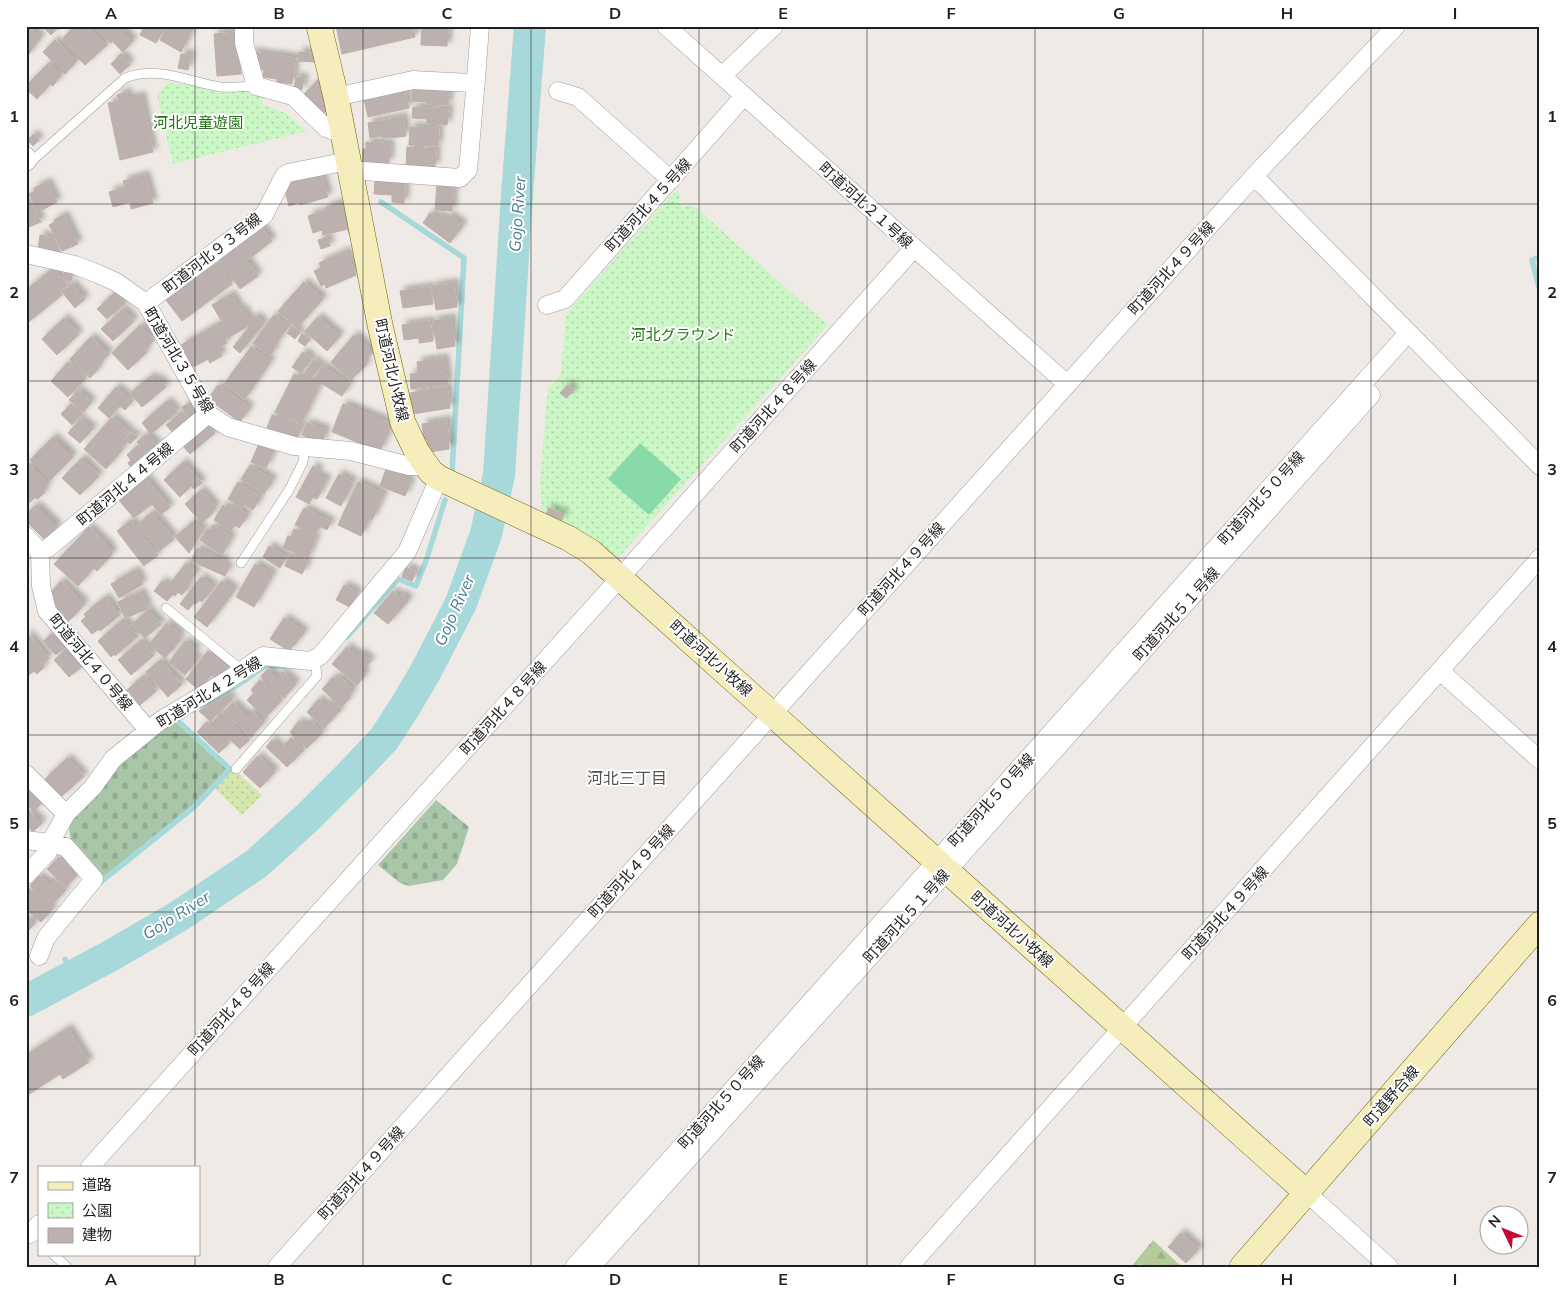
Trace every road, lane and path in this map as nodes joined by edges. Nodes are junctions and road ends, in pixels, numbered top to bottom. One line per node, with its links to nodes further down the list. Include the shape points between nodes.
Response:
1 (244, 26): 9 (street, via 244,43)
2 (320, 26): 12 (street, 町道河北小牧線)
3 (480, 26): 8 (street, 町道河北９３号線)
4 (666, 26): 7 (street, 町道河北２１号線)
5 (774, 26): 7 (street)
6 (1396, 26): 16 (street, 町道河北４９号線)
7 (722, 76): 11 (street, 町道河北２１号線)
8 (476, 79): 12 (street, via 467,83 413,80); 15 (street, 町道河北９３号線, via 468,170 460,178)
9 (256, 86): 13 (street, via 293,96 326,128); 14 (lane, via 221,87 176,75 137,73 125,78 34,159)
10 (558, 91): 17 (street, via 578,97)
11 (744, 96): 17 (street, 町道河北４５号線); 18 (street, 町道河北２１号線)
12 (336, 97): 13 (street, 町道河北小牧線)
13 (343, 134): 15 (street, 町道河北小牧線)
14 (27, 159)
15 (349, 166): 20 (street, 町道河北９３号線, via 284,176 264,215); 27 (street, 町道河北小牧線, via 403,423)
16 (1254, 176): 22 (street); 23 (street, 町道河北４９号線)
17 (671, 180): 21 (street, 町道河北４５号線, via 565,299)
18 (914, 248): 23 (street, 町道河北２１号線); 32 (street, 町道河北４８号線)
19 (26, 254): 20 (street, 町道河北３５号線, via 75,265 98,274)
20 (146, 303): 24 (street, 町道河北３５号線)
21 (547, 305)
22 (1408, 333): 26 (street); 45 (street, 町道河北５０号線)
23 (1066, 384): 37 (street, 町道河北４９号線)
24 (208, 414): 25 (street, 町道河北３５号線, via 228,427); 29 (street, 町道河北４４号線)
25 (305, 447): 27 (street, 町道河北３５号線, via 351,451); 31 (lane, via 303,462 289,490)
26 (1540, 466)
27 (432, 471): 32 (street, 町道河北小牧線, via 460,489 582,546); 34 (street, via 407,552)
28 (26, 536): 29 (street)
29 (40, 552): 38 (street, 町道河北４０号線, via 41,586 47,611)
30 (1540, 558): 36 (street, 町道河北４９号線)
31 (242, 563)
32 (621, 577): 37 (street, 町道河北小牧線); 50 (street, 町道河北４８号線)
33 (166, 608): 35 (lane)
34 (315, 659): 35 (street, 町道河北４２号線, via 263,656); 40 (lane, via 317,676)
35 (243, 671): 38 (street, 町道河北４２号線)
36 (1440, 671): 39 (street); 49 (street, 町道河北４９号線)
37 (772, 713): 45 (street, 町道河北小牧線); 54 (street, 町道河北４９号線)
38 (148, 730): 42 (street, 町道河北４２号線, via 113,759 93,787)
39 (1540, 760)
40 (236, 769)
41 (26, 774): 42 (street)
42 (66, 814): 44 (street, 町道河北４２号線)
43 (26, 840): 44 (street)
44 (50, 843): 46 (street, 町道河北４２号線, via 48,852); 48 (street, via 66,847 94,879 46,938)
45 (942, 866): 49 (street, 町道河北小牧線); 55 (street, 町道河北５０号線); 56 (street, 町道河北５１号線)
46 (26, 875)
47 (1540, 924): 51 (street, 町道野合線)
48 (39, 956)
49 (1122, 1028): 51 (street, 町道河北小牧線); 57 (street, 町道河北４９号線)
50 (91, 1166)
51 (1307, 1193): 58 (street, 町道野合線); 59 (street)
52 (55, 1256): 53 (lane)
53 (67, 1267)
54 (278, 1267)
55 (574, 1267)
56 (591, 1267)
57 (909, 1267)
58 (1242, 1267)
59 (1389, 1267)

